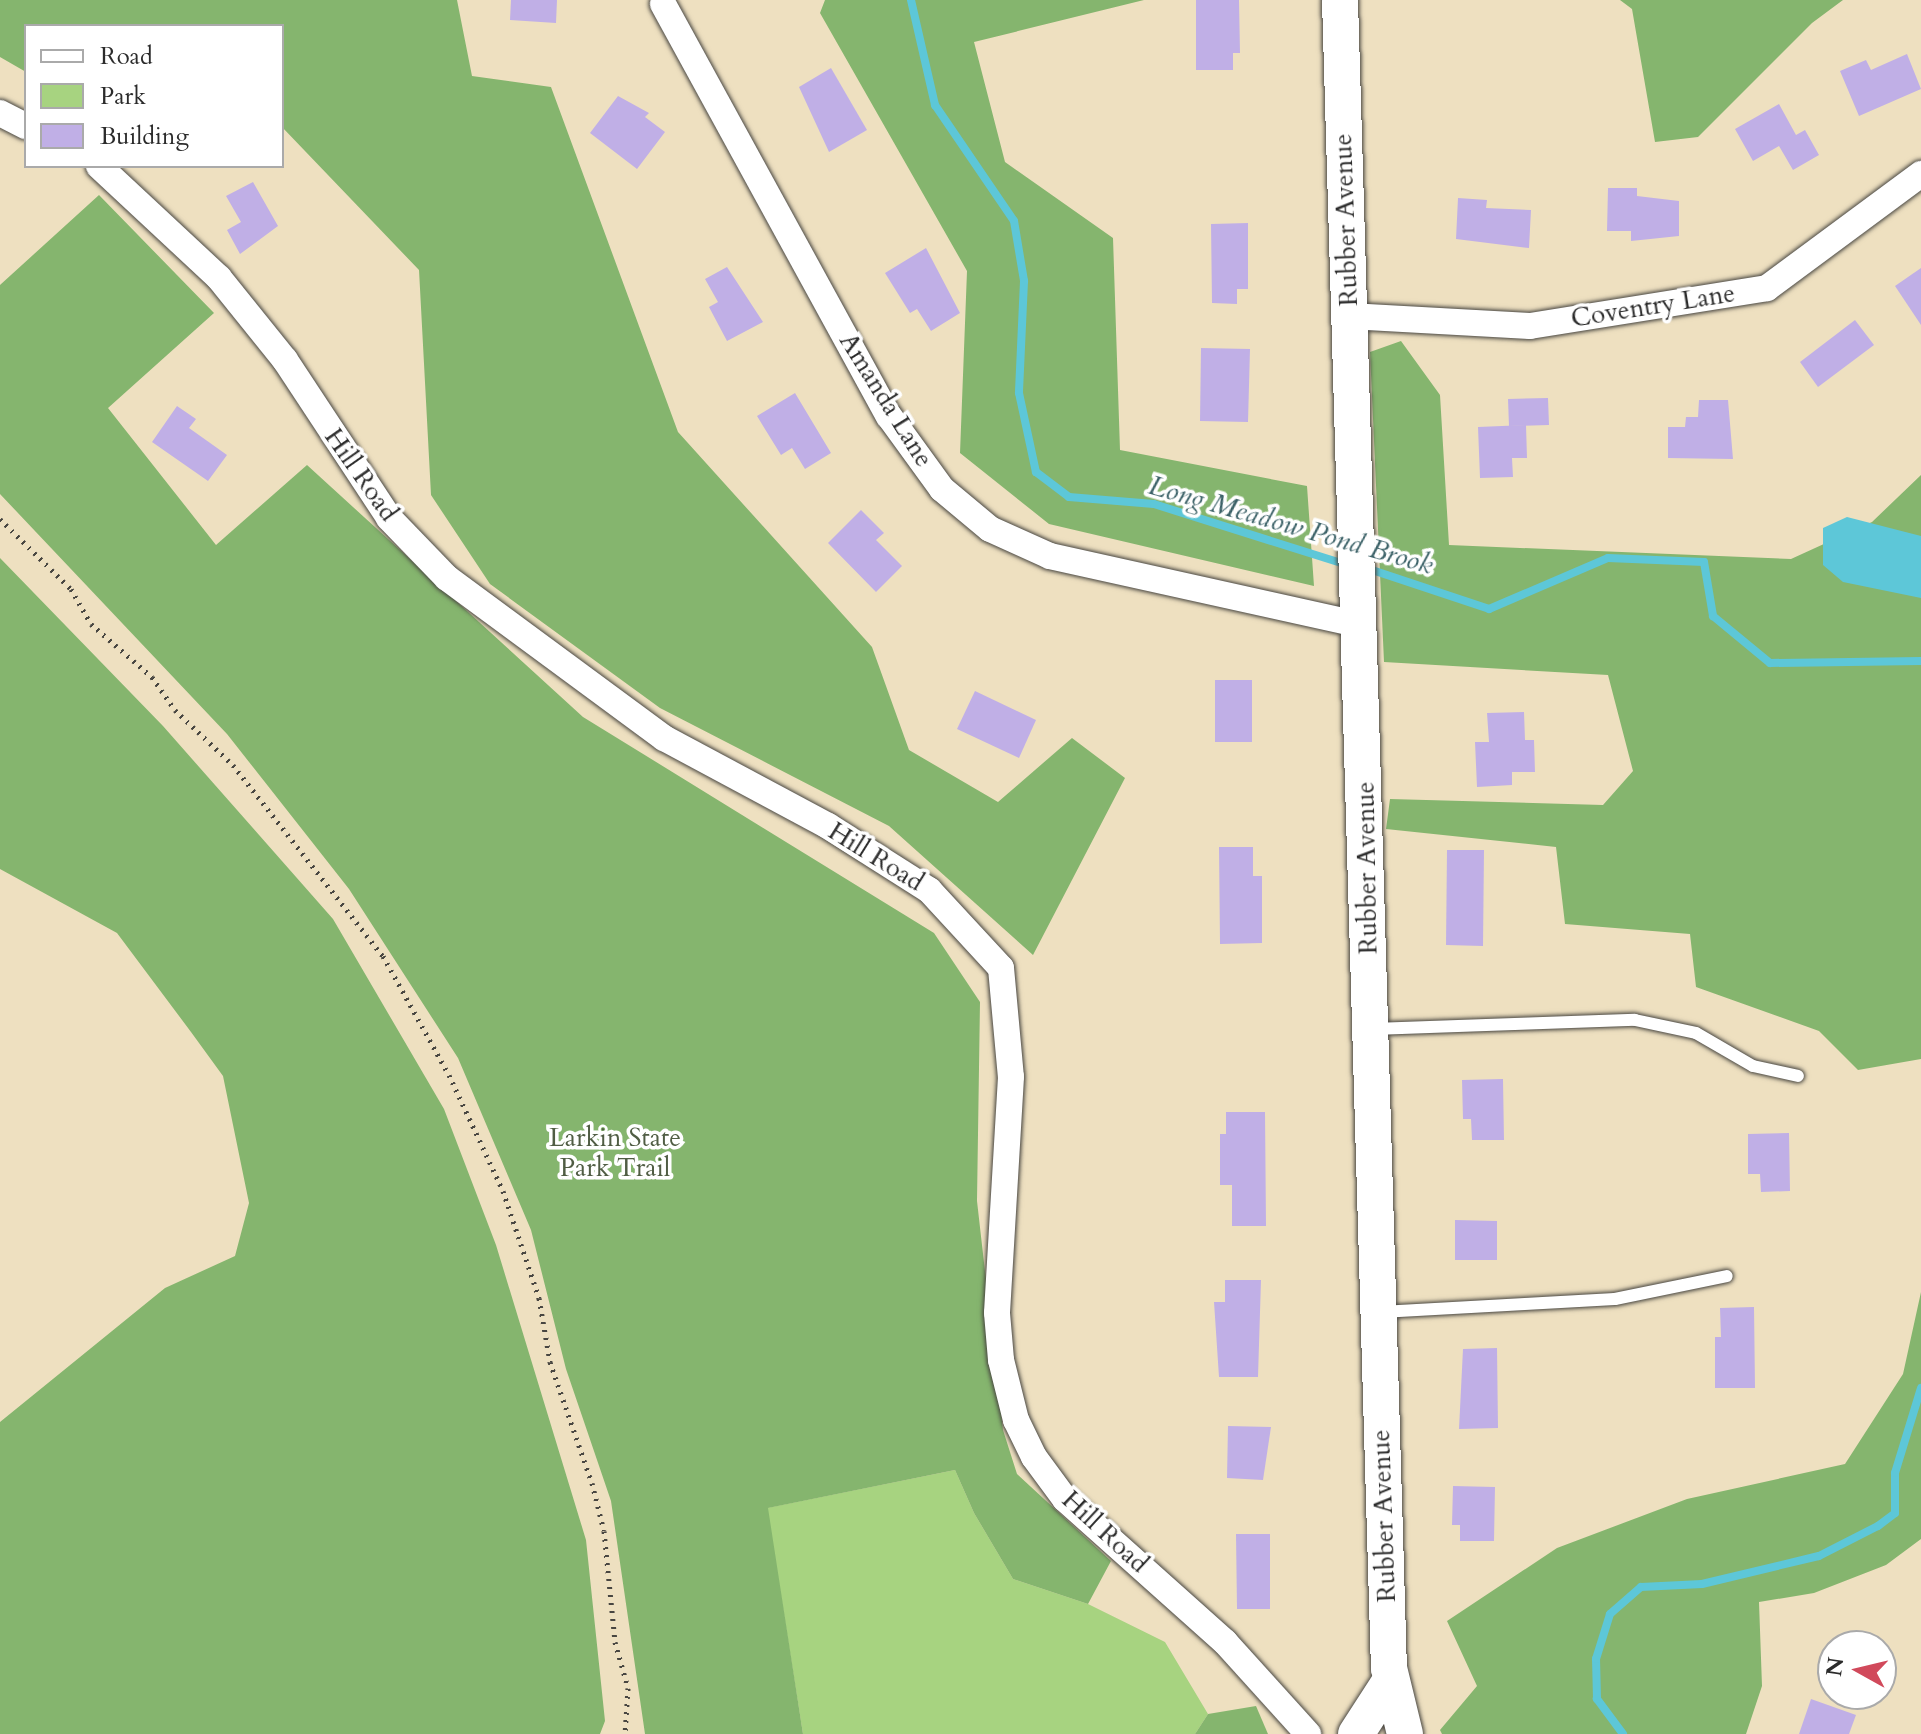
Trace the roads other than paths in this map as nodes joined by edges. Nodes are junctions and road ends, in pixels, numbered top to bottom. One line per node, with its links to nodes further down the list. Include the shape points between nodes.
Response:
1 (1340, 0): 7 (street, Rubber Avenue)
2 (663, 4): 8 (street, Amanda Lane, via 889,416 942,489 990,529 1050,556)
3 (0, 113): 4 (street)
4 (24, 125)
5 (101, 168): 14 (street, Hill Road, via 219,278 285,360 389,518 447,578 664,738 828,826 929,890 1001,968 1011,1077 997,1313 1001,1360 1016,1420 1034,1457 1065,1499 1225,1642)
6 (1921, 174): 7 (street, Coventry Lane, via 1767,288 1530,326)
7 (1349, 316): 8 (street, Rubber Avenue)
8 (1360, 625): 9 (street, Rubber Avenue)
9 (1371, 1029): 10 (lane, via 1635,1020 1696,1033 1753,1066); 12 (street, Rubber Avenue)
10 (1798, 1076)
11 (1727, 1276): 12 (lane, via 1615,1299)
12 (1378, 1312): 13 (street, Rubber Avenue)
13 (1391, 1680): 15 (street); 16 (street, Rubber Avenue)
14 (1308, 1734)
15 (1356, 1734)
16 (1405, 1734)

